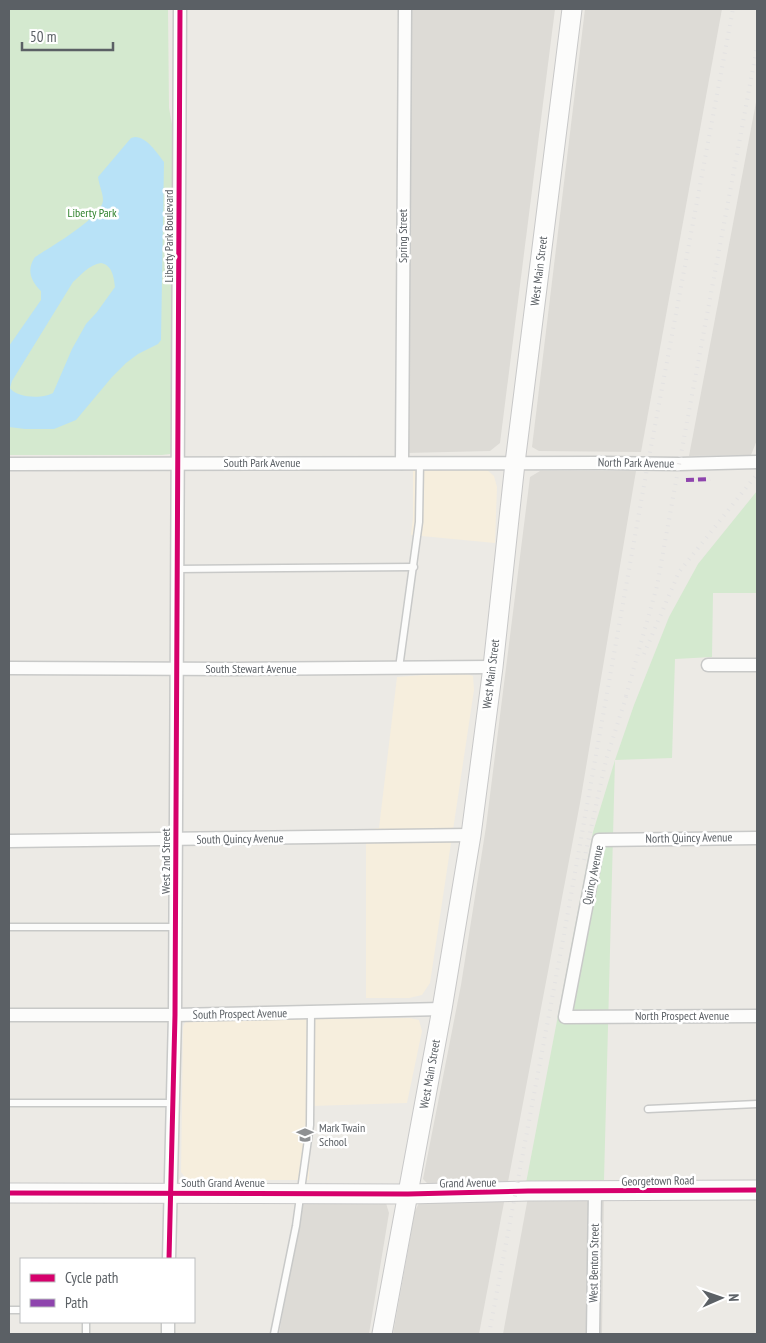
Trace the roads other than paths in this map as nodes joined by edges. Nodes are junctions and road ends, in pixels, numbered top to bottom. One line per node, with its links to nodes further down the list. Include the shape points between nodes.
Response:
1 (180, 9): 9 (street, Liberty Park Boulevard)
2 (405, 9): 5 (street, Spring Street)
3 (572, 9): 7 (main road, West Main Street)
4 (757, 462): 7 (street, North Park Avenue)
5 (402, 463): 6 (street, South Park Avenue); 9 (street, South Park Avenue)
6 (420, 463): 7 (street, South Park Avenue); 10 (lane)
7 (515, 463): 14 (main road, West Main Street)
8 (9, 464): 9 (street, South Park Avenue)
9 (177, 464): 11 (street, West 2nd Street)
10 (414, 567): 11 (lane); 16 (lane)
11 (176, 569): 17 (street, West 2nd Street)
12 (708, 665): 13 (street)
13 (757, 665)
14 (493, 667): 16 (street, South Stewart Avenue); 18 (main road, West Main Street)
15 (9, 668): 17 (street, South Stewart Avenue)
16 (399, 668): 17 (street, South Stewart Avenue)
17 (176, 669): 21 (street, West 2nd Street)
18 (471, 836): 21 (street, South Quincy Avenue); 26 (main road, West Main Street)
19 (757, 838): 20 (street, North Quincy Avenue)
20 (620, 839): 25 (street, Quincy Avenue, via 598,840)
21 (176, 840): 22 (street, South Quincy Avenue); 24 (street, West 2nd Street)
22 (9, 841)
23 (9, 927): 24 (lane)
24 (175, 927): 29 (street, West 2nd Street)
25 (580, 936): 30 (street, North Prospect Avenue, via 565,1017)
26 (442, 1008): 27 (street, South Prospect Avenue); 41 (main road, West Main Street)
27 (311, 1012): 29 (street, South Prospect Avenue); 40 (lane, via 310,1125)
28 (9, 1015): 29 (street, South Prospect Avenue)
29 (175, 1015): 32 (street, West 2nd Street)
30 (757, 1016)
31 (9, 1103): 32 (lane)
32 (173, 1103): 39 (street, West 2nd Street)
33 (757, 1104): 34 (lane)
34 (648, 1109)
35 (757, 1190): 38 (main road, Georgetown Road)
36 (528, 1191): 38 (main road, Georgetown Road); 41 (main road, Grand Avenue)
37 (9, 1192): 39 (main road, South Grand Avenue)
38 (595, 1192): 45 (street, West Benton Street)
39 (170, 1193): 40 (main road, South Grand Avenue); 42 (street, West 2nd Street)
40 (300, 1194): 41 (main road, South Grand Avenue); 43 (lane)
41 (408, 1194): 44 (main road, West Main Street)
42 (169, 1258)
43 (274, 1334)
44 (382, 1334)
45 (593, 1334)

